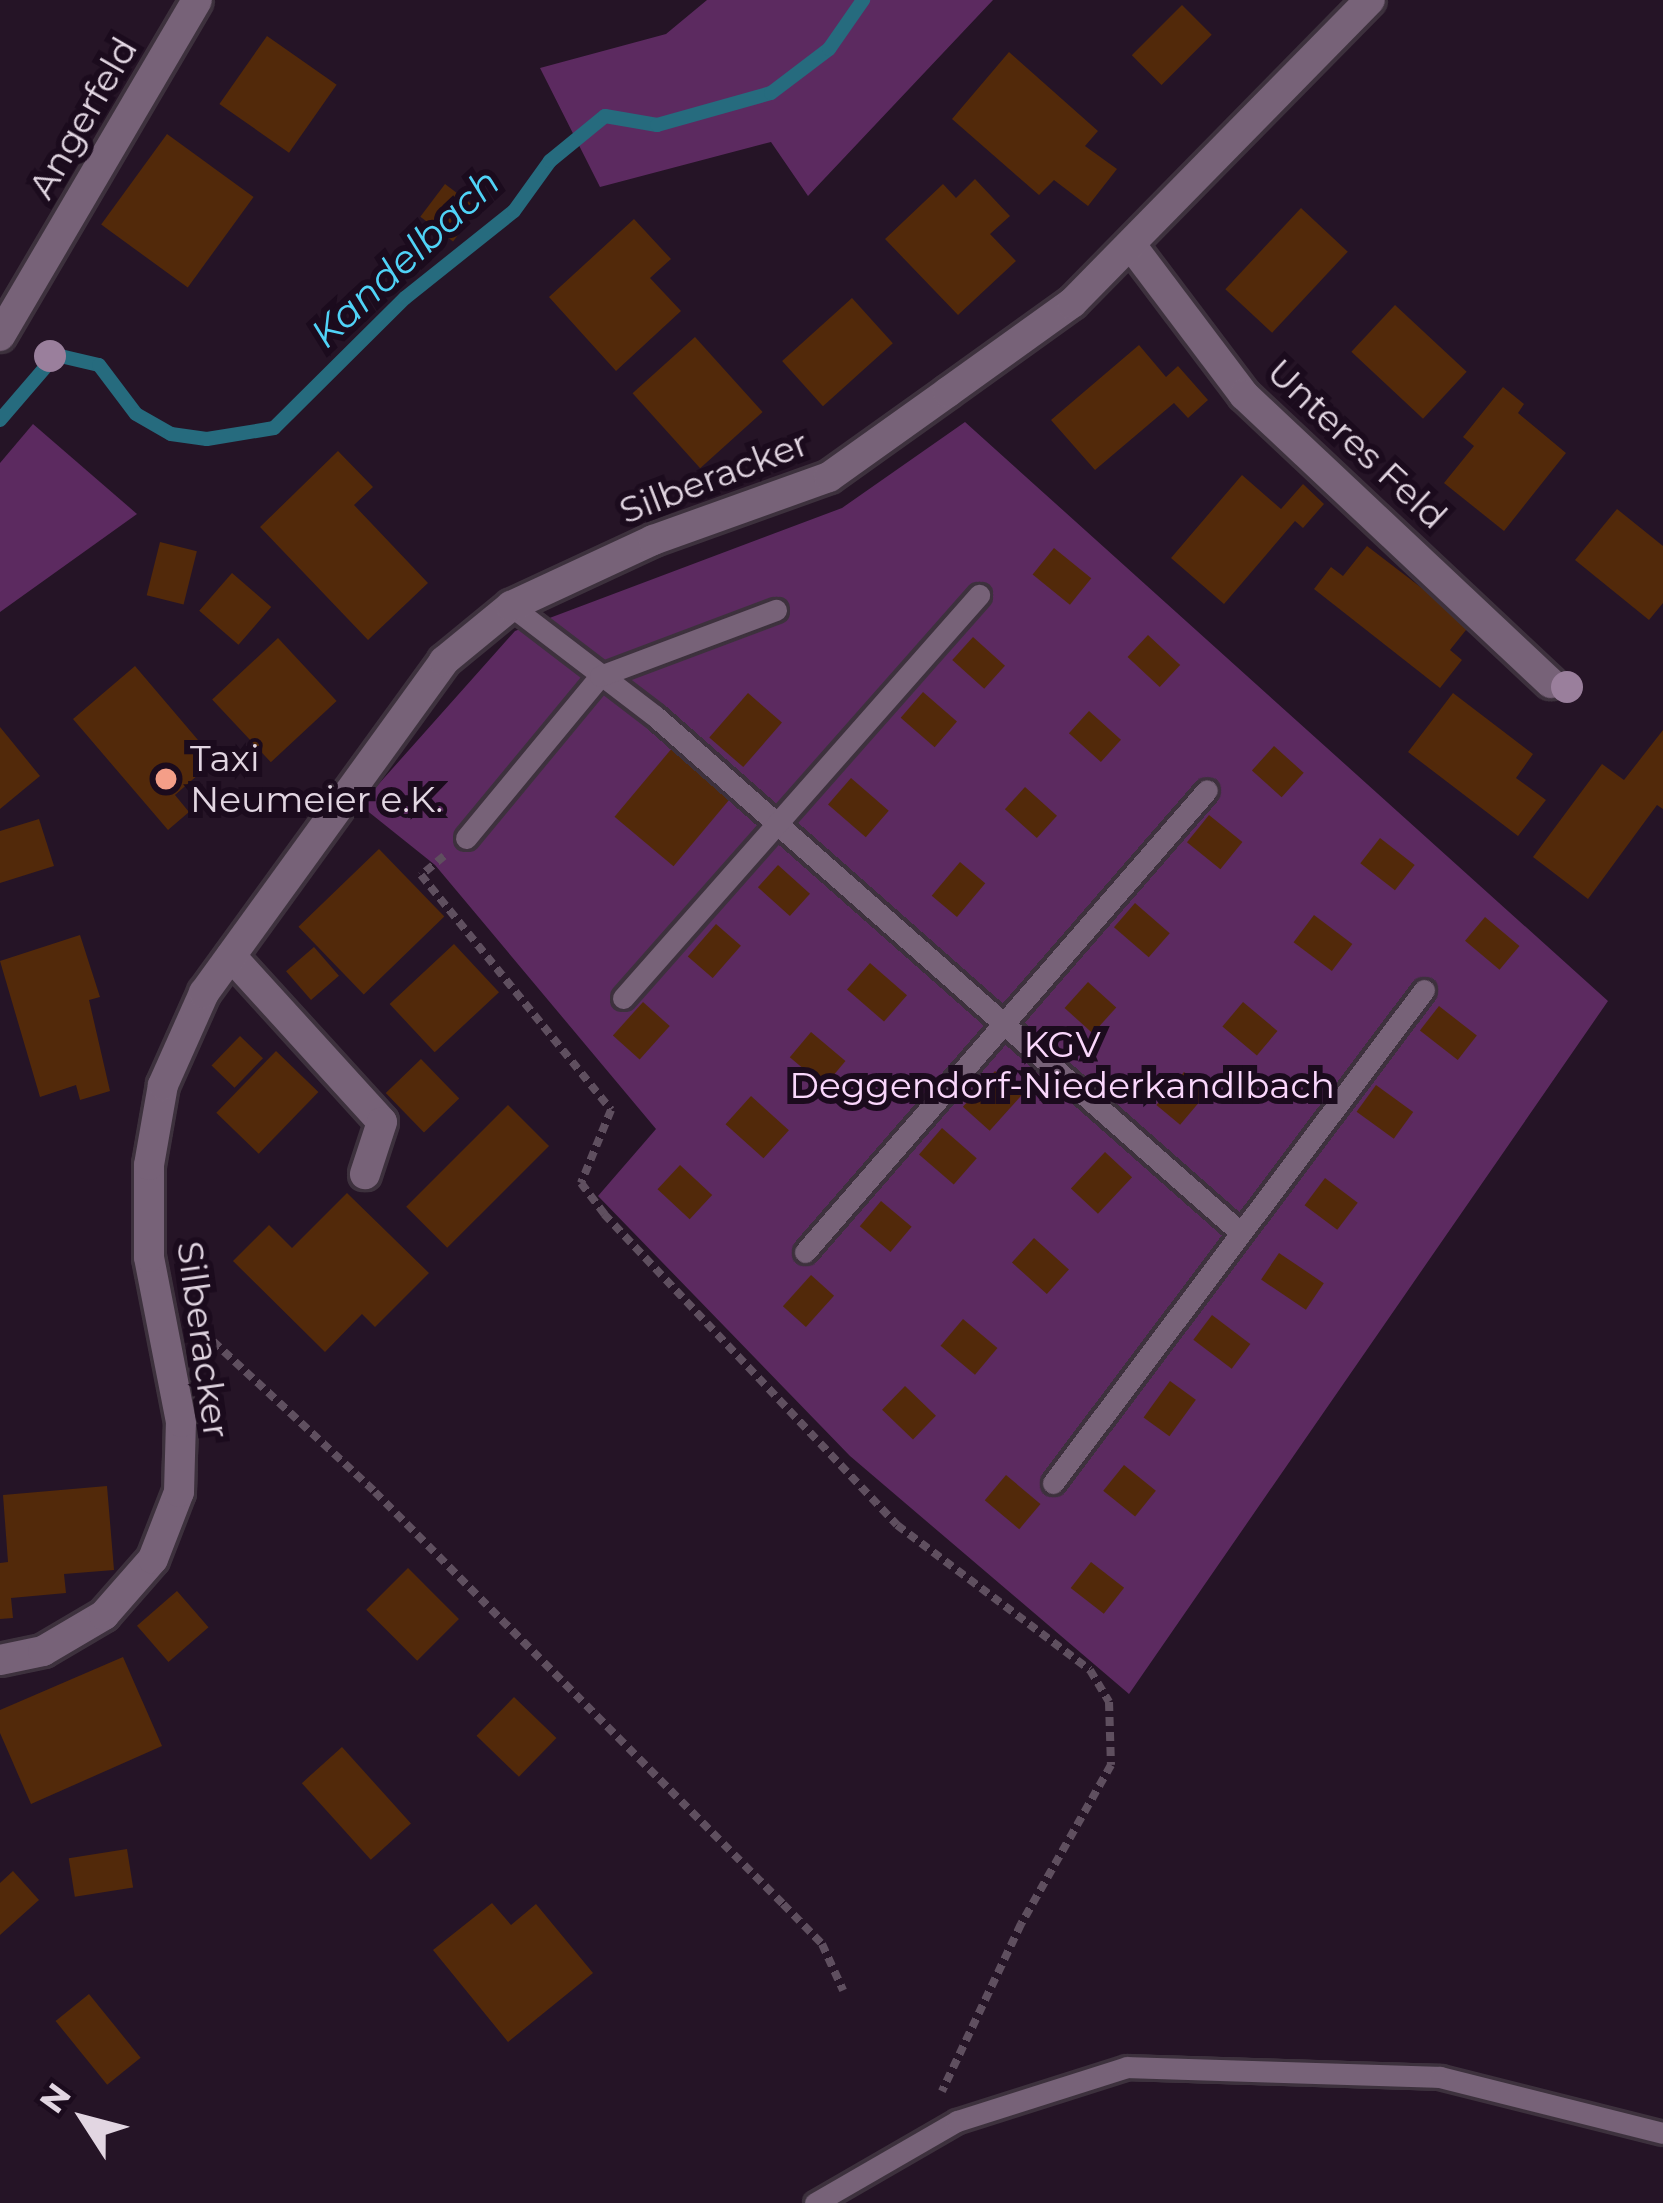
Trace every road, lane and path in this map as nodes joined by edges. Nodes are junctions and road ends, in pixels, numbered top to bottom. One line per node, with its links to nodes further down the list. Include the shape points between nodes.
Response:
1 (197, 0): 4 (street, Angerfeld)
2 (1370, 0): 3 (street, Silberacker)
3 (1131, 245): 6 (street, Silberacker, via 1072,303 829,477 653,540); 9 (street, Unteres Feld, via 1244,395)
4 (0, 336)
5 (980, 595): 11 (lane)
6 (511, 606): 8 (lane); 13 (street, Silberacker, via 444,661)
7 (776, 610): 8 (lane)
8 (600, 676): 11 (lane); 12 (lane)
9 (1550, 682)
10 (1207, 790): 16 (lane)
11 (776, 825): 15 (lane); 16 (lane)
12 (466, 838): 24 (path, via 421,875 611,1110 581,1183 747,1373 897,1525 1090,1670 1109,1702 1111,1766 1022,1924)
13 (231, 956): 17 (street, via 382,1122); 20 (street, Silberacker, via 163,1084 149,1165 149,1257)
14 (1424, 990): 18 (lane)
15 (623, 998)
16 (1001, 1026): 18 (lane); 19 (lane)
17 (365, 1174)
18 (1241, 1233): 21 (lane)
19 (805, 1252)
20 (162, 1323): 22 (street, Silberacker, via 181,1422 179,1492 153,1559 104,1616 43,1651); 23 (path, via 202,1331 375,1492 822,1944)
21 (1053, 1483)
22 (0, 1660)
23 (843, 1990)
24 (941, 2093)
25 (1663, 2133): 26 (lane, via 1440,2077 1127,2067 957,2121)
26 (815, 2203)

